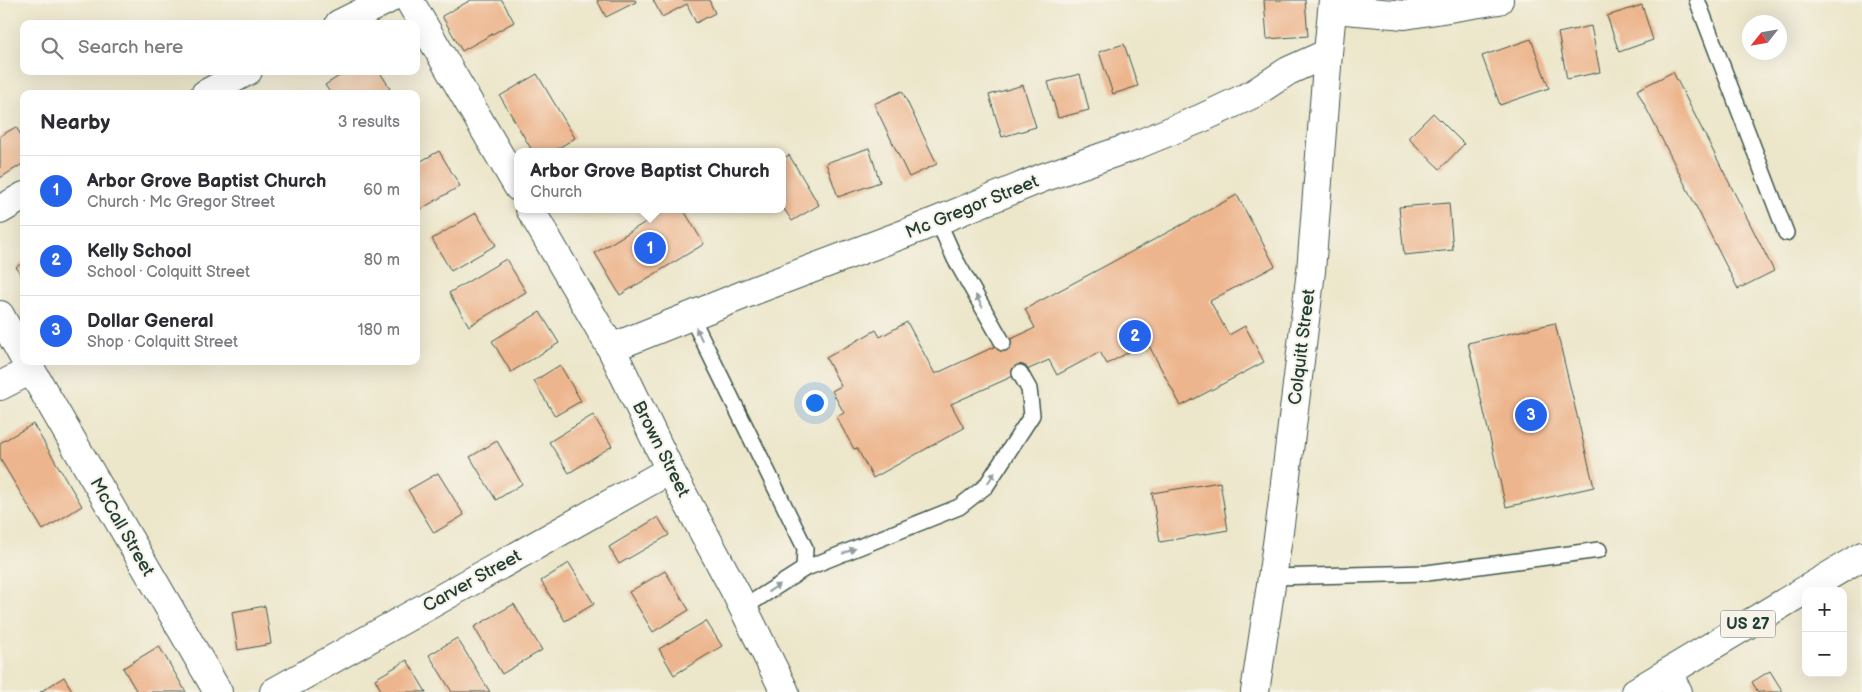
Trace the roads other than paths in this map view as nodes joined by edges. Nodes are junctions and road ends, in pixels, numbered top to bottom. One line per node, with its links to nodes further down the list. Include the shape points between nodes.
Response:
1 (387, 0): 6 (main road)
2 (409, 0): 10 (main road)
3 (1499, 0): 5 (main road, via 1405,15)
4 (1697, 0): 15 (lane)
5 (1333, 4): 7 (main road, Colquitt Street)
6 (347, 20)
7 (1328, 53): 14 (main road, Mc Gregor Street, via 1202,118); 29 (main road, Colquitt Street, via 1312,271)
8 (241, 75): 9 (main road)
9 (212, 90)
10 (514, 180)
11 (20, 198): 12 (main road)
12 (0, 210)
13 (532, 213): 19 (main road, Brown Street)
14 (938, 221): 17 (main road, Mc Gregor Street); 18 (lane, one-way to 14, via 955,259)
15 (1786, 233)
16 (0, 315): 20 (main road, McCall Street)
17 (691, 316): 19 (main road, Mc Gregor Street); 28 (lane, one-way to 17, via 804,548)
18 (1003, 343)
19 (611, 348): 25 (main road, Brown Street)
20 (20, 351)
21 (25, 365): 24 (main road)
22 (28, 365): 32 (main road, McCall Street)
23 (1020, 373): 28 (lane, one-way to 23, via 959,508 986,486 1032,415 1029,389)
24 (0, 386)
25 (670, 470): 30 (main road, Brown Street); 33 (main road, Carver Street)
26 (1599, 550): 29 (lane, via 1427,573)
27 (1862, 556): 31 (main road, US 27)
28 (804, 569): 30 (lane, one-way to 28)
29 (1272, 577): 35 (main road, Colquitt Street)
30 (743, 608): 34 (main road, Brown Street)
31 (1673, 683): 36 (main road, US 27)
32 (218, 692)
33 (274, 692)
34 (785, 692)
35 (1255, 692)
36 (1635, 692)

